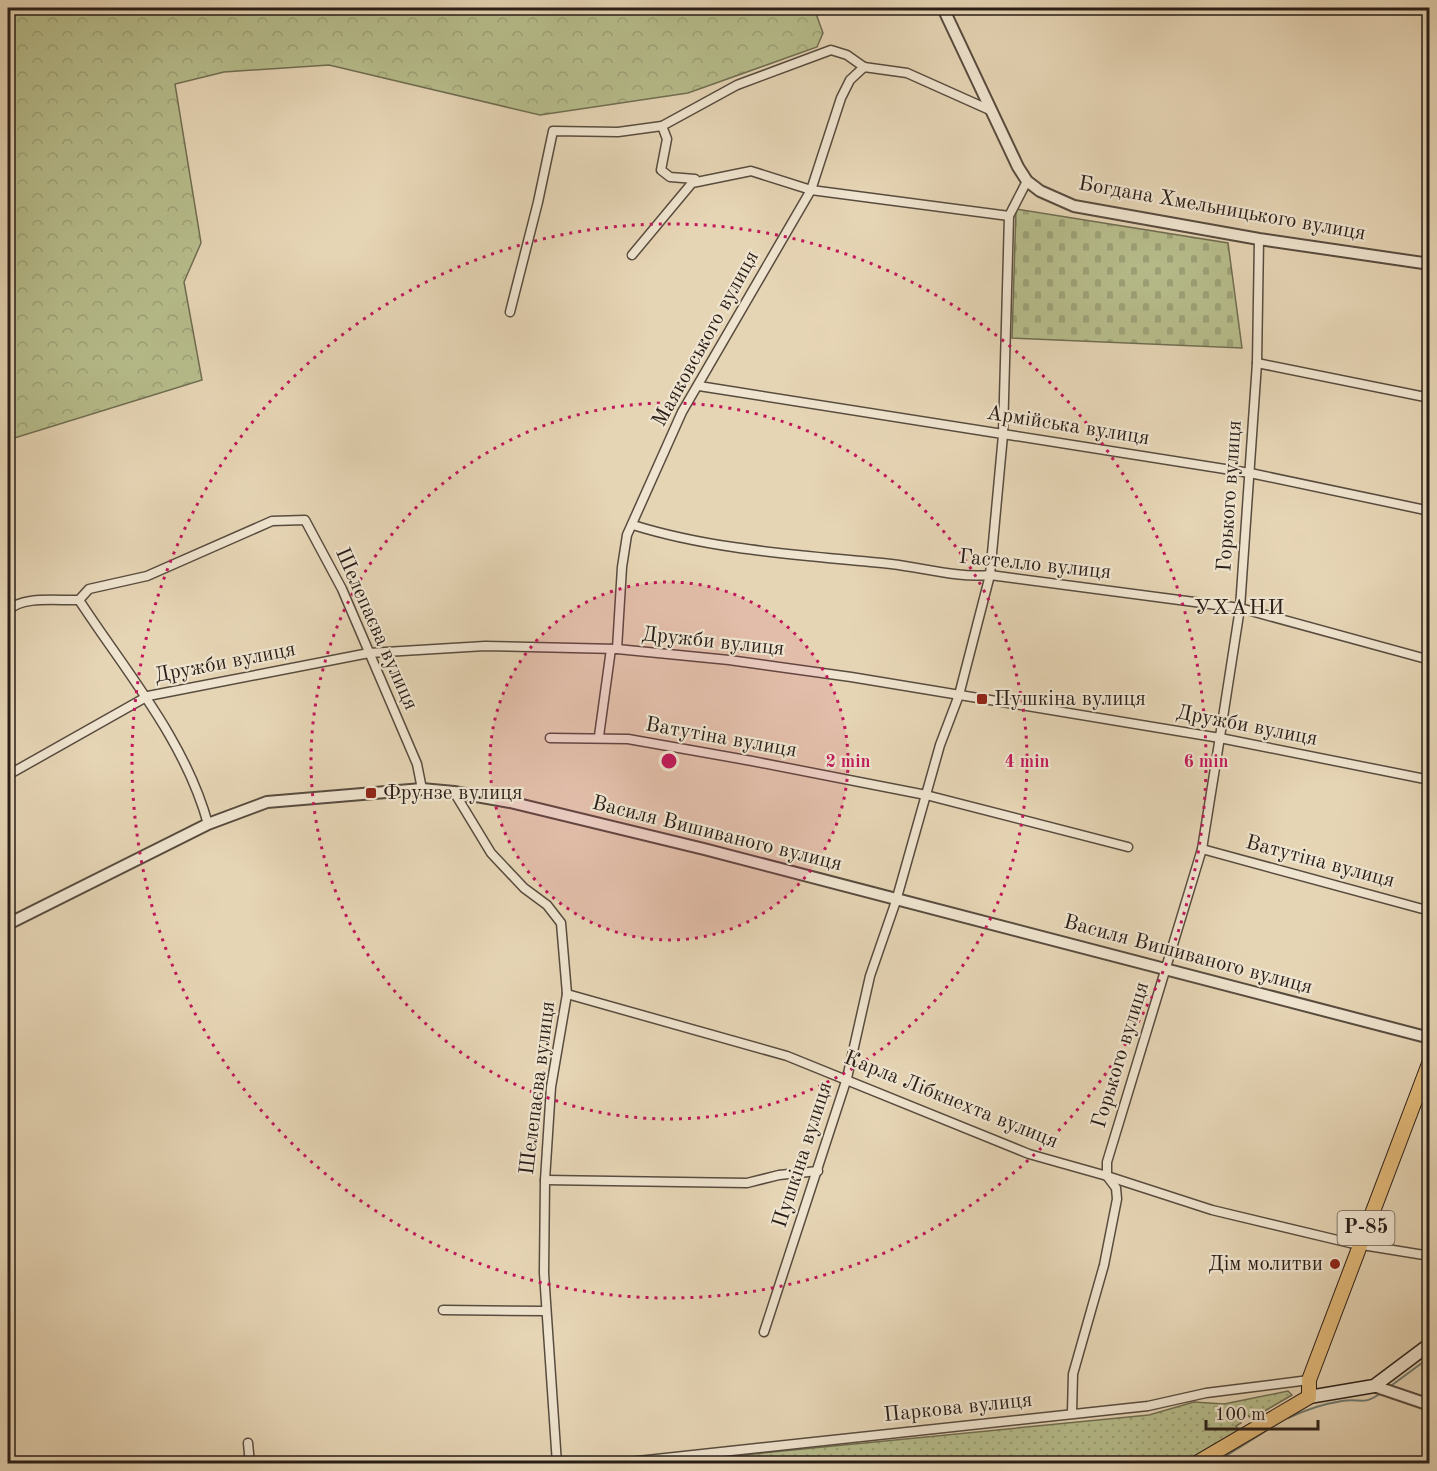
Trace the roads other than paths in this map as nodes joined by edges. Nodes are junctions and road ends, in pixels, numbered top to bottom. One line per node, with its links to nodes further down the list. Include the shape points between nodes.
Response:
1 (943, 8): 3 (street)
2 (864, 67): 3 (street, via 907,73); 4 (street, via 831,50 817,53 737,85); 7 (street, Маяковського вулиця, via 850,80 841,98)
3 (994, 112): 6 (street)
4 (662, 126): 5 (street, via 667,139 661,170 685,180); 12 (street, via 618,132 552,131)
5 (710, 178): 7 (street, via 751,171); 10 (street, via 692,183)
6 (1027, 181): 8 (street, Пушкіна вулиця); 9 (street, Богдана Хмельницького вулиця, via 1074,206)
7 (811, 190): 8 (street); 14 (street, Маяковського вулиця)
8 (1009, 216): 16 (street, Пушкіна вулиця)
9 (1259, 238): 11 (street, Богдана Хмельницького вулиця); 13 (street, Горького вулиця)
10 (632, 255)
11 (1430, 264)
12 (510, 312)
13 (1257, 363): 15 (street); 17 (street, Горького вулиця)
14 (699, 386): 16 (street, Армійська вулиця); 19 (street, Маяковського вулиця, via 682,412)
15 (1430, 398)
16 (1003, 435): 17 (street, Армійська вулиця); 20 (street, Пушкіна вулиця)
17 (1250, 472): 18 (street, Армійська вулиця); 22 (street, Горького вулиця)
18 (1430, 511)
19 (633, 525): 20 (street, Гастелло вулиця, via 717,545 914,567 965,578); 24 (street, Маяковського вулиця, via 627,535 622,567)
20 (990, 575): 22 (street, Гастелло вулиця); 27 (street, Пушкіна вулиця)
21 (79, 600): 23 (street, via 27,602); 25 (street, Шелепаєва вулиця, via 90,589 147,576 273,521 305,520 342,589); 28 (street)
22 (1240, 608): 26 (street, Гастелло вулиця); 31 (street, Горького вулиця)
23 (8, 611)
24 (614, 649): 25 (street, Дружби вулиця, via 485,646); 27 (street, Дружби вулиця, via 729,660); 29 (street, Маяковського вулиця)
25 (369, 653): 28 (street, Дружби вулиця); 34 (street, Шелепаєва вулиця, via 417,764)
26 (1430, 660)
27 (959, 695): 31 (street, Дружби вулиця); 36 (street, Пушкіна вулиця)
28 (148, 696): 32 (street, Дружби вулиця); 37 (street, via 201,799)
29 (599, 736): 30 (street, Ватутіна вулиця); 36 (street, Ватутіна вулиця)
30 (550, 738)
31 (1220, 738): 33 (street, Дружби вулиця); 39 (street, Горького вулиця)
32 (8, 775)
33 (1430, 780)
34 (422, 789): 35 (street, Василя Вишиваного вулиця); 37 (street, Василя Вишиваного вулиця, via 267,802)
35 (454, 792): 40 (street, Василя Вишиваного вулиця, via 704,849); 44 (street, Шелепаєва вулиця, via 491,853 561,923)
36 (926, 795): 38 (street, Ватутіна вулиця); 40 (street, Пушкіна вулиця)
37 (208, 824): 42 (street, Василя Вишиваного вулиця)
38 (1128, 847)
39 (1202, 849): 41 (street, Ватутіна вулиця); 43 (street, Горького вулиця)
40 (897, 901): 43 (street, Василя Вишиваного вулиця); 47 (street, Пушкіна вулиця, via 870,976)
41 (1430, 910)
42 (8, 924)
43 (1166, 969): 45 (street, Василя Вишиваного вулиця); 49 (street, Горького вулиця, via 1107,1162)
44 (567, 994): 47 (street, Карла Лібкнехта вулиця, via 735,1040); 50 (street, Шелепаєва вулиця, via 552,1087)
45 (1430, 1038)
46 (1430, 1061): 51 (main road, Р-85)
47 (847, 1078): 48 (street, Пушкіна вулиця); 49 (street, Карла Лібкнехта вулиця, via 884,1097 1029,1154)
48 (818, 1171): 50 (street, via 747,1183); 55 (street, Пушкіна вулиця)
49 (1107, 1176): 51 (street, Карла Лібкнехта вулиця, via 1212,1210); 61 (street, Горького вулиця, via 1116,1188 1117,1199 1104,1265 1073,1374)
50 (544, 1180): 54 (street, Шелепаєва вулиця)
51 (1360, 1244): 52 (street, Карла Лібкнехта вулиця); 57 (main road, Р-85)
52 (1430, 1256)
53 (443, 1310): 54 (street)
54 (545, 1311): 64 (street, Шелепаєва вулиця)
55 (764, 1332)
56 (1430, 1344): 58 (main road)
57 (1309, 1380): 59 (main road, Р-85); 61 (street, Паркова вулиця, via 1148,1406)
58 (1374, 1386): 59 (main road); 60 (street)
59 (1309, 1397): 66 (main road)
60 (1430, 1405)
61 (1072, 1413): 65 (street, Паркова вулиця)
62 (248, 1443): 63 (street)
63 (250, 1464)
64 (557, 1464)
65 (610, 1464)
66 (1195, 1464)

